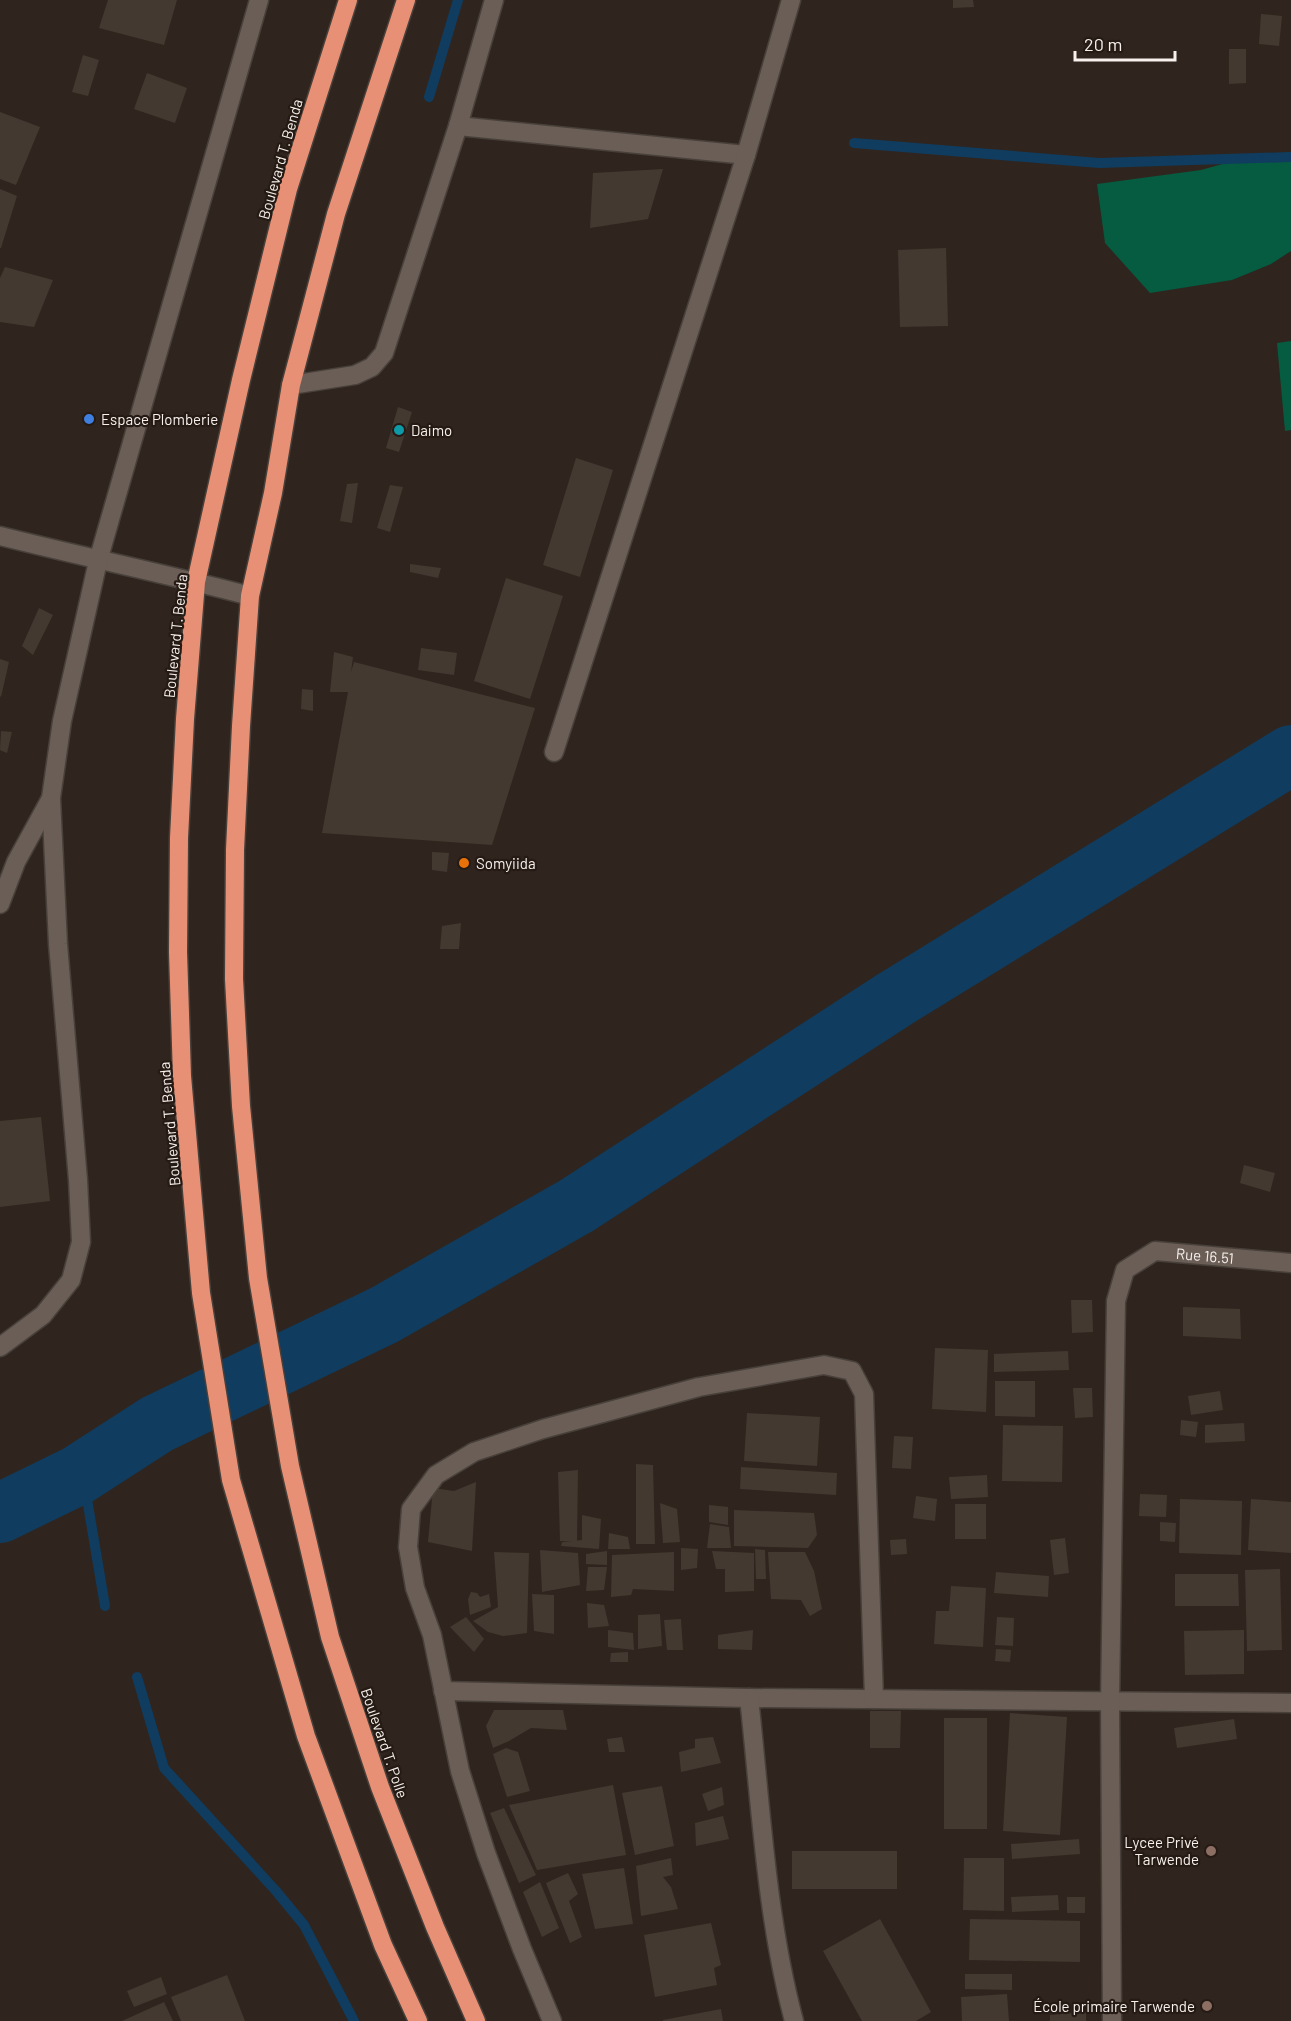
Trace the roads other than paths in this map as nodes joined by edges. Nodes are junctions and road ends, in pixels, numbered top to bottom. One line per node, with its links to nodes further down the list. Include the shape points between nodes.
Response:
1 (259, 0): 10 (street)
2 (348, 0): 11 (highway, Boulevard T. Benda, via 288,189)
3 (406, 0): 8 (highway, via 336,214)
4 (494, 0): 6 (street)
5 (791, 0): 7 (street)
6 (458, 126): 7 (street); 8 (street, via 384,353 372,367 355,375)
7 (746, 155): 13 (street)
8 (291, 385): 12 (highway)
9 (0, 536): 10 (street)
10 (98, 561): 11 (street); 14 (street, via 62,721)
11 (196, 582): 12 (street); 23 (highway, Boulevard T. Benda, via 184,731 178,952 182,1076 201,1293 231,1480 306,1737 383,1945)
12 (250, 596): 24 (highway, Boulevard T. Polle, via 235,850 234,979 241,1106 258,1278 290,1466 330,1637 376,1776)
13 (554, 752)
14 (51, 798): 15 (street, via 16,862); 17 (street, via 81,1242 71,1280 43,1315)
15 (0, 904)
16 (1291, 1263): 21 (street, Rue 16.51, via 1155,1251 1125,1270 1116,1301)
17 (0, 1347)
18 (443, 1690): 19 (street); 20 (street, via 408,1547 411,1509 436,1475 474,1452 543,1429 699,1387 824,1365 852,1371 864,1394); 25 (street, via 460,1771 486,1853)
19 (749, 1698): 20 (street); 26 (street, via 773,1922)
20 (874, 1699): 21 (street)
21 (1110, 1702): 22 (street); 27 (street)
22 (1291, 1703)
23 (418, 2021)
24 (476, 2021)
25 (552, 2021)
26 (794, 2021)
27 (1112, 2021)

